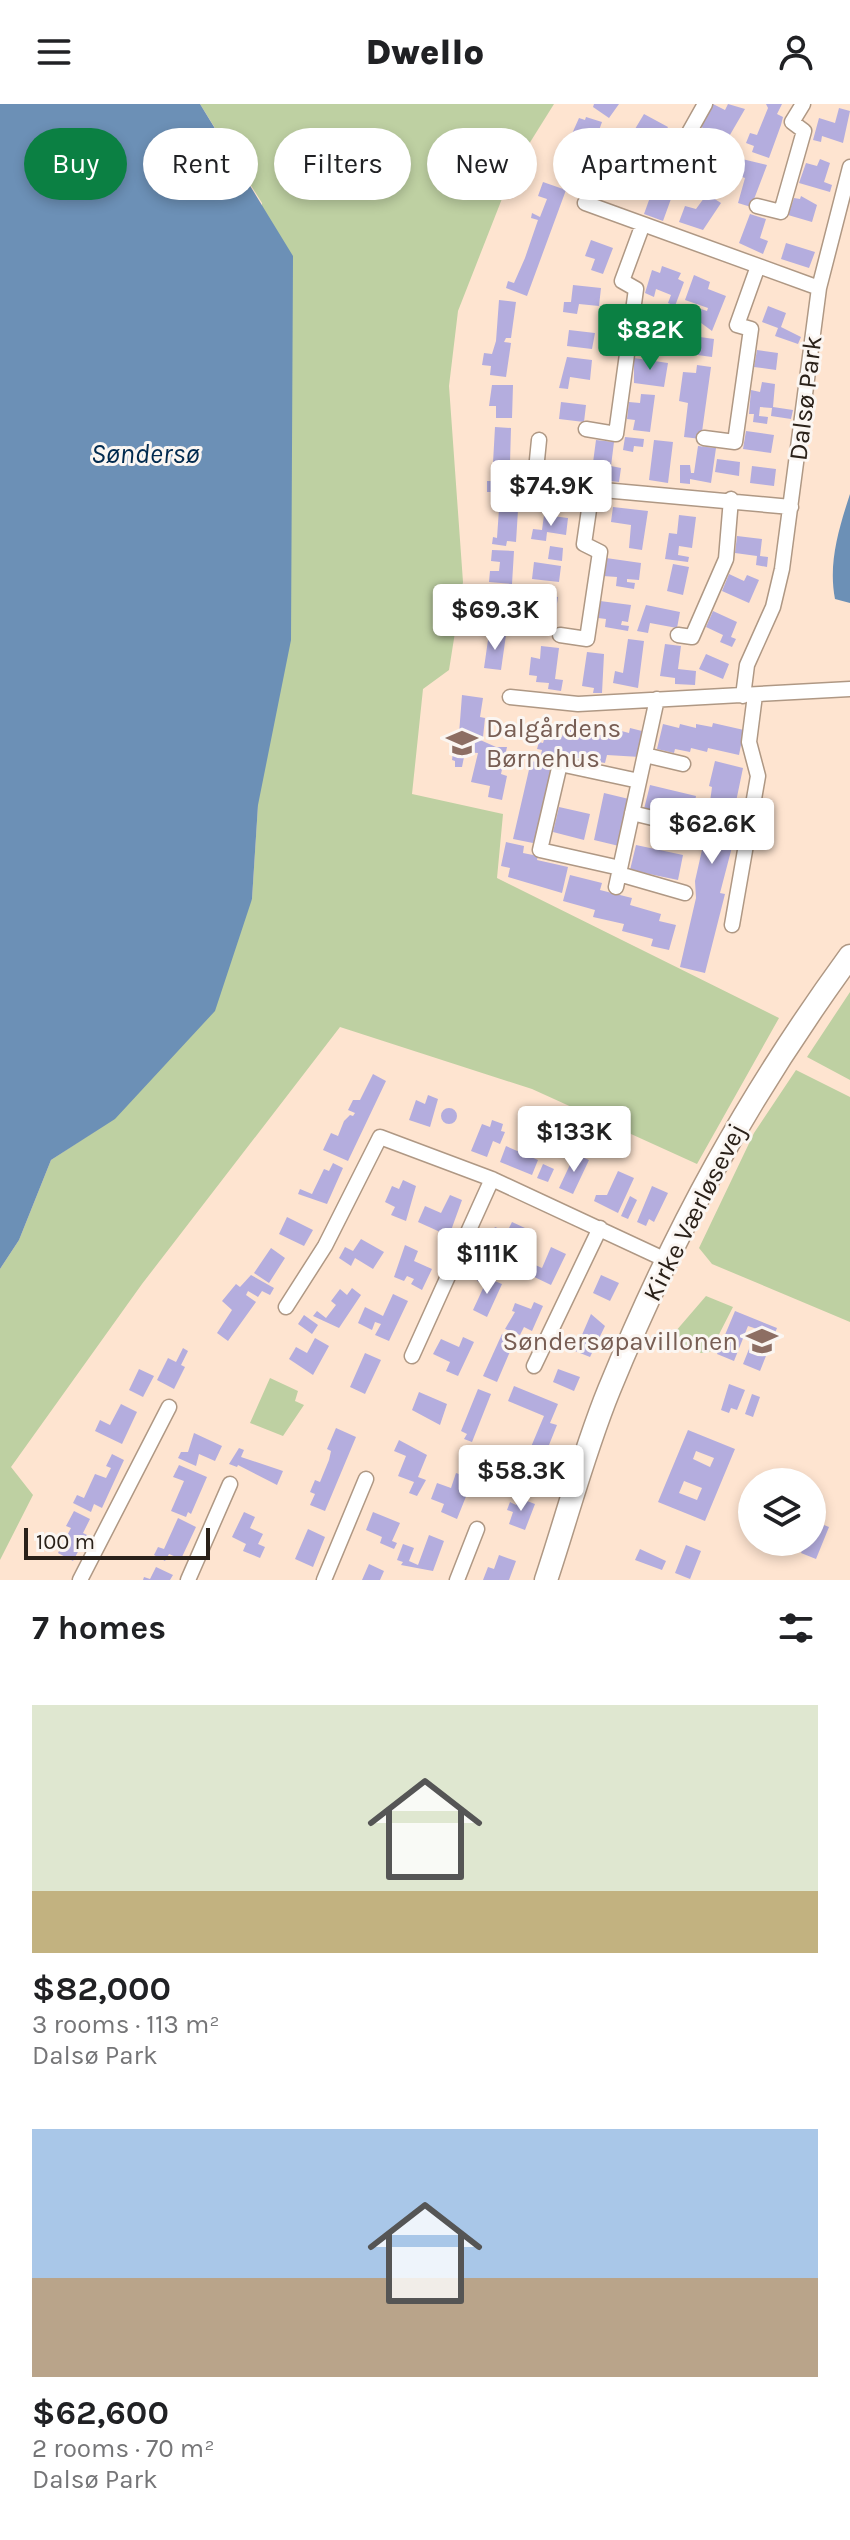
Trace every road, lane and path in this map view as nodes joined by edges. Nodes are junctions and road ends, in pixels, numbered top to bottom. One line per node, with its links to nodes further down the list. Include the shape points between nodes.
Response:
1 (705, 104): 3 (street)
2 (803, 104): 6 (street, via 792,122 804,131 781,212)
3 (692, 128)
4 (850, 167): 9 (street, Dalsø Park)
5 (585, 203): 7 (street)
6 (757, 206)
7 (643, 224): 8 (street); 10 (street, via 622,281 636,289 616,434)
8 (758, 266): 9 (street); 11 (street, via 737,325 751,329 735,442)
9 (819, 288): 15 (street, Dalsø Park)
10 (586, 429)
11 (704, 438)
12 (539, 440): 13 (street, via 535,480)
13 (592, 489): 14 (street); 16 (street, via 584,544 600,552 587,639)
14 (731, 499): 15 (street); 17 (street, via 726,559 692,637)
15 (791, 507): 19 (street, Dalsø Park, via 773,607 747,665)
16 (560, 635)
17 (678, 635)
18 (850, 689): 19 (street)
19 (749, 695): 21 (street); 29 (street, Dalsø Park, via 749,742 758,776)
20 (510, 697): 21 (street, via 578,704)
21 (657, 699): 22 (street)
22 (645, 755): 23 (street); 24 (street)
23 (683, 764)
24 (639, 781): 25 (street); 27 (street, via 560,764 540,850)
25 (632, 813): 26 (street); 27 (street)
26 (694, 828)
27 (618, 876): 28 (street)
28 (685, 893)
29 (732, 925)
30 (850, 956): 33 (street, Kirke Værløsevej, via 773,1066)
31 (492, 1179): 32 (street); 34 (street, via 380,1137 325,1246); 35 (street)
32 (600, 1228): 33 (street); 36 (street)
33 (666, 1260): 45 (street, Kirke Værløsevej, via 608,1393)
34 (286, 1307)
35 (412, 1356)
36 (534, 1366)
37 (169, 1407): 41 (street)
38 (366, 1479): 43 (street)
39 (230, 1484): 42 (street)
40 (477, 1529): 44 (street)
41 (80, 1580)
42 (188, 1580)
43 (324, 1580)
44 (457, 1580)
45 (546, 1580)

